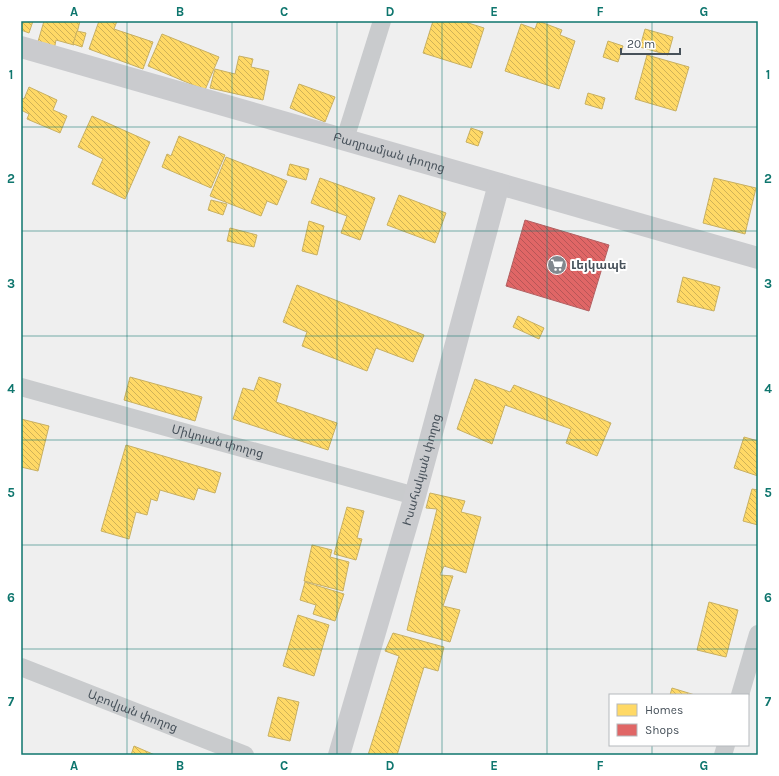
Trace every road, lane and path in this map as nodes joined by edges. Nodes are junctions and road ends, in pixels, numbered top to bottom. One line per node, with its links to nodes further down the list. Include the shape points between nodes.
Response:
1 (382, 21): 3 (street)
2 (21, 47): 3 (main road, Բաղրամյան փողոց)
3 (345, 140): 4 (main road, Բաղրամյան փողոց)
4 (499, 184): 5 (main road, Բաղրամյան փողոց); 7 (main road, Իսահակյան փողոց)
5 (758, 258)
6 (21, 387): 7 (street, Միկոյան փողոց)
7 (415, 496): 12 (main road, Իսահակյան փողոց)
8 (758, 634): 10 (street)
9 (21, 667): 11 (street, Աբովյան փողոց)
10 (740, 694)
11 (245, 755)
12 (339, 755)

